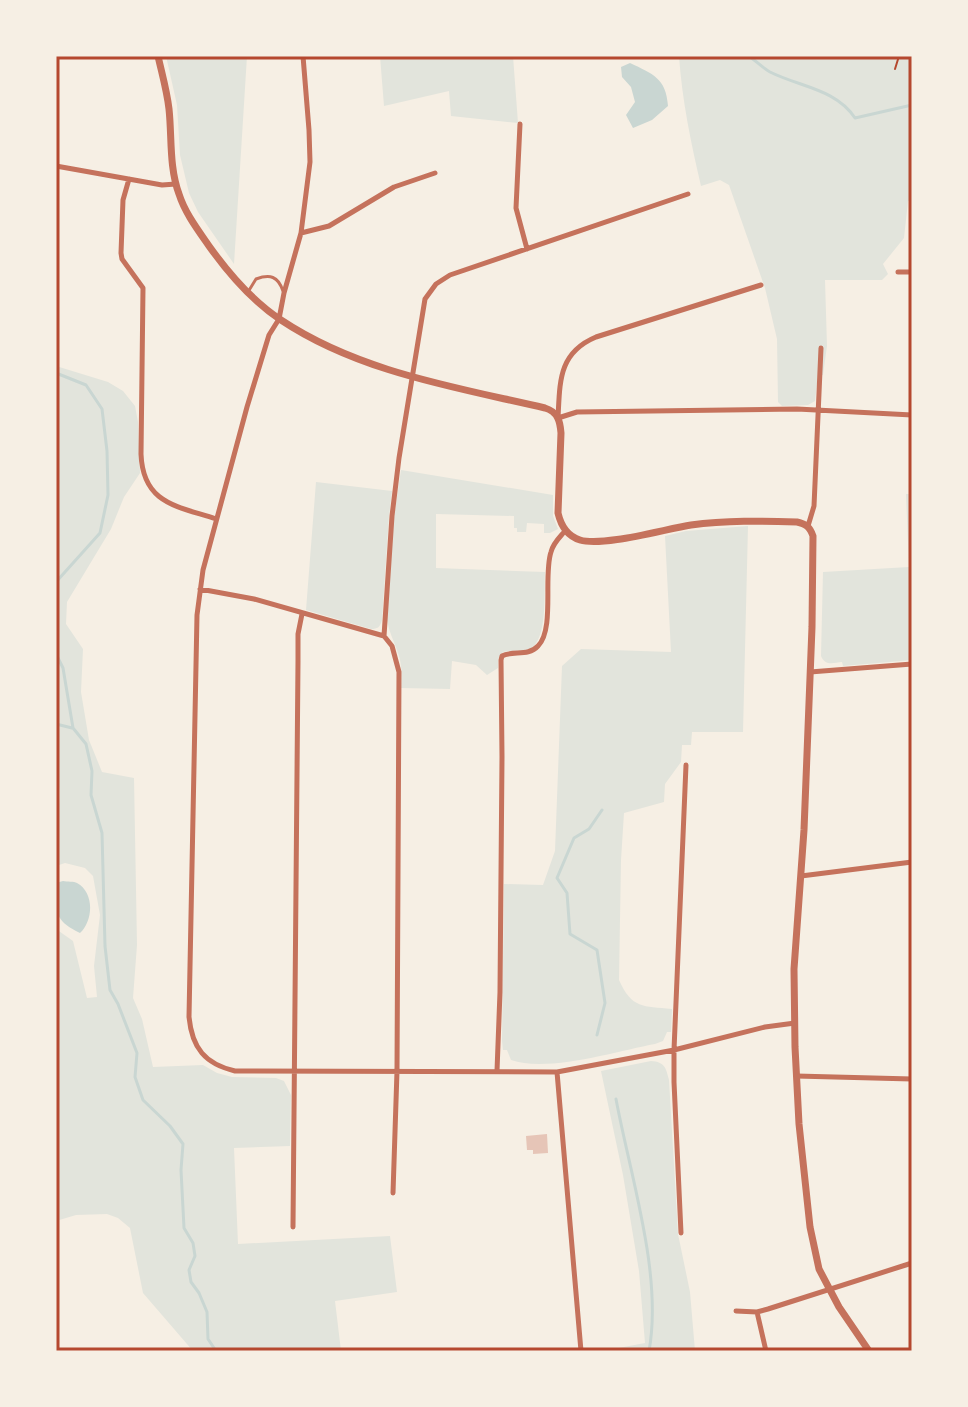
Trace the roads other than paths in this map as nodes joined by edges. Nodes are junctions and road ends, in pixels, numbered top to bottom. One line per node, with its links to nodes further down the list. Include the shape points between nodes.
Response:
1 (158, 56): 7 (street)
2 (303, 56): 9 (street, via 310,162)
3 (520, 124): 10 (street, via 516,208)
4 (56, 166): 6 (street)
5 (435, 173): 9 (street, via 394,187 329,226)
6 (129, 179): 7 (street); 22 (street, via 121,253 143,288 143,472 162,500)
7 (176, 184): 14 (street, via 201,233)
8 (688, 194): 10 (street)
9 (301, 233): 15 (street)
10 (527, 249): 18 (street, via 436,284 425,299)
11 (898, 272): 12 (street)
12 (912, 272)
13 (761, 285): 21 (street, via 578,346 562,373)
14 (248, 292): 15 (lane, via 265,275 281,283); 16 (street)
15 (284, 293): 16 (street)
16 (279, 319): 18 (street, via 329,347); 22 (street, via 269,335)
17 (821, 348): 19 (street)
18 (412, 377): 21 (street, via 545,408); 27 (street, via 394,502)
19 (818, 410): 20 (street); 21 (street, via 577,412); 23 (street, via 814,506)
20 (912, 415)
21 (558, 418): 24 (street, via 558,513)
22 (216, 519): 25 (street)
23 (808, 526): 24 (street, via 714,523 590,542); 29 (street, via 813,536)
24 (565, 531): 36 (street, via 549,559 543,639 535,649 505,654 501,660)
25 (200, 589): 26 (street); 37 (street, via 191,1031 203,1054 222,1068)
26 (302, 614): 27 (street); 37 (street)
27 (384, 636): 35 (street, via 399,672)
28 (912, 664): 29 (street)
29 (810, 672): 32 (street)
30 (686, 765): 34 (street)
31 (912, 862): 32 (street)
32 (801, 876): 33 (street)
33 (795, 1023): 34 (street); 39 (street)
34 (674, 1050): 38 (street); 43 (street)
35 (397, 1071): 36 (street); 37 (street); 41 (street)
36 (497, 1071): 38 (street)
37 (294, 1072): 42 (street)
38 (557, 1072): 48 (street)
39 (796, 1076): 40 (street); 45 (street, via 814,1251)
40 (912, 1079)
41 (393, 1193)
42 (293, 1227)
43 (681, 1233)
44 (912, 1263): 45 (street)
45 (830, 1290): 47 (street); 50 (street)
46 (736, 1311): 47 (street)
47 (757, 1312): 49 (street)
48 (581, 1351)
49 (766, 1351)
50 (869, 1351)

